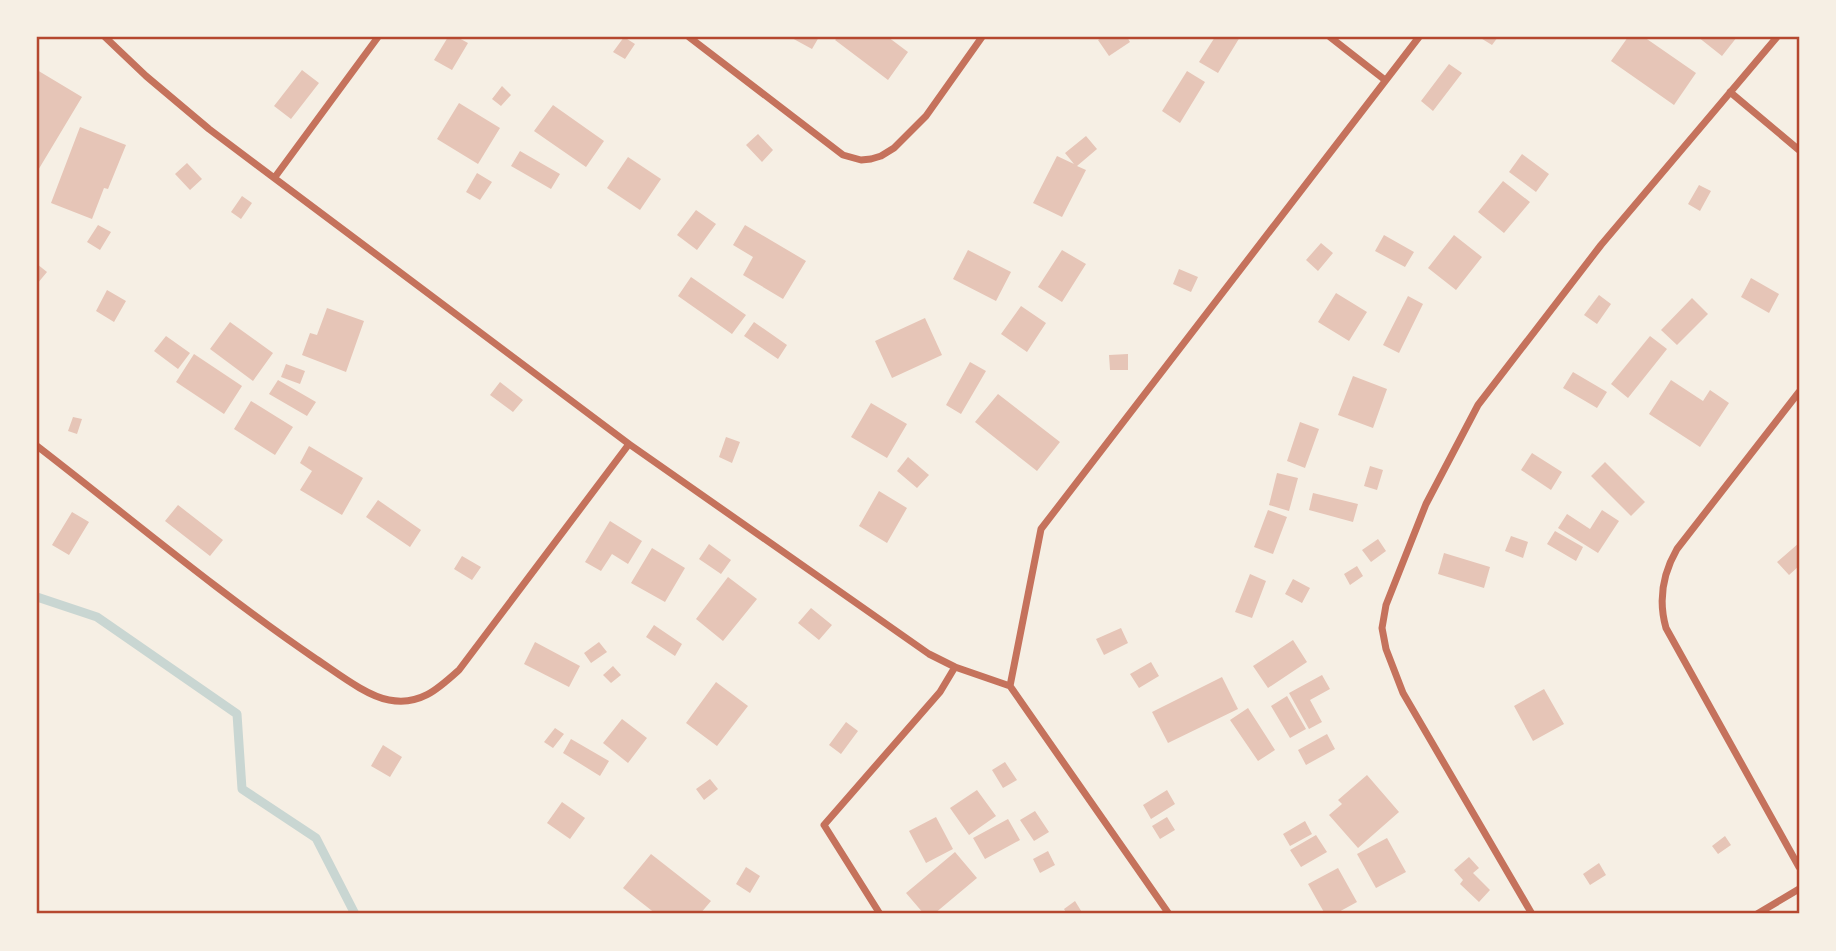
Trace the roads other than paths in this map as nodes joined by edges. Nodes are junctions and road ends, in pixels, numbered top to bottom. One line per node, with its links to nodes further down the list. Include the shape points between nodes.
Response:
1 (105, 37): 11 (street, via 209,129)
2 (378, 37): 11 (street)
3 (982, 37): 7 (street, via 926,116 894,148 862,160 843,155)
4 (1330, 37): 8 (street)
5 (1419, 37): 8 (street)
6 (1777, 37): 9 (street)
7 (692, 38)
8 (1385, 80): 16 (street, via 1041,529)
9 (1730, 92): 10 (street); 21 (street, via 1601,245 1478,405 1426,504 1386,605 1382,628 1386,649 1403,694)
10 (1799, 149)
11 (275, 177): 13 (street)
12 (1799, 392): 17 (street, via 1677,550 1667,567 1662,604 1666,628)
13 (629, 444): 14 (street, via 459,670 433,694 400,701 379,697 291,642); 15 (street)
14 (37, 446)
15 (955, 667): 16 (street); 19 (street, via 940,692 824,825)
16 (1010, 686): 20 (street)
17 (1799, 867)
18 (1799, 889): 22 (street)
19 (880, 914)
20 (1169, 914)
21 (1532, 914)
22 (1757, 914)

